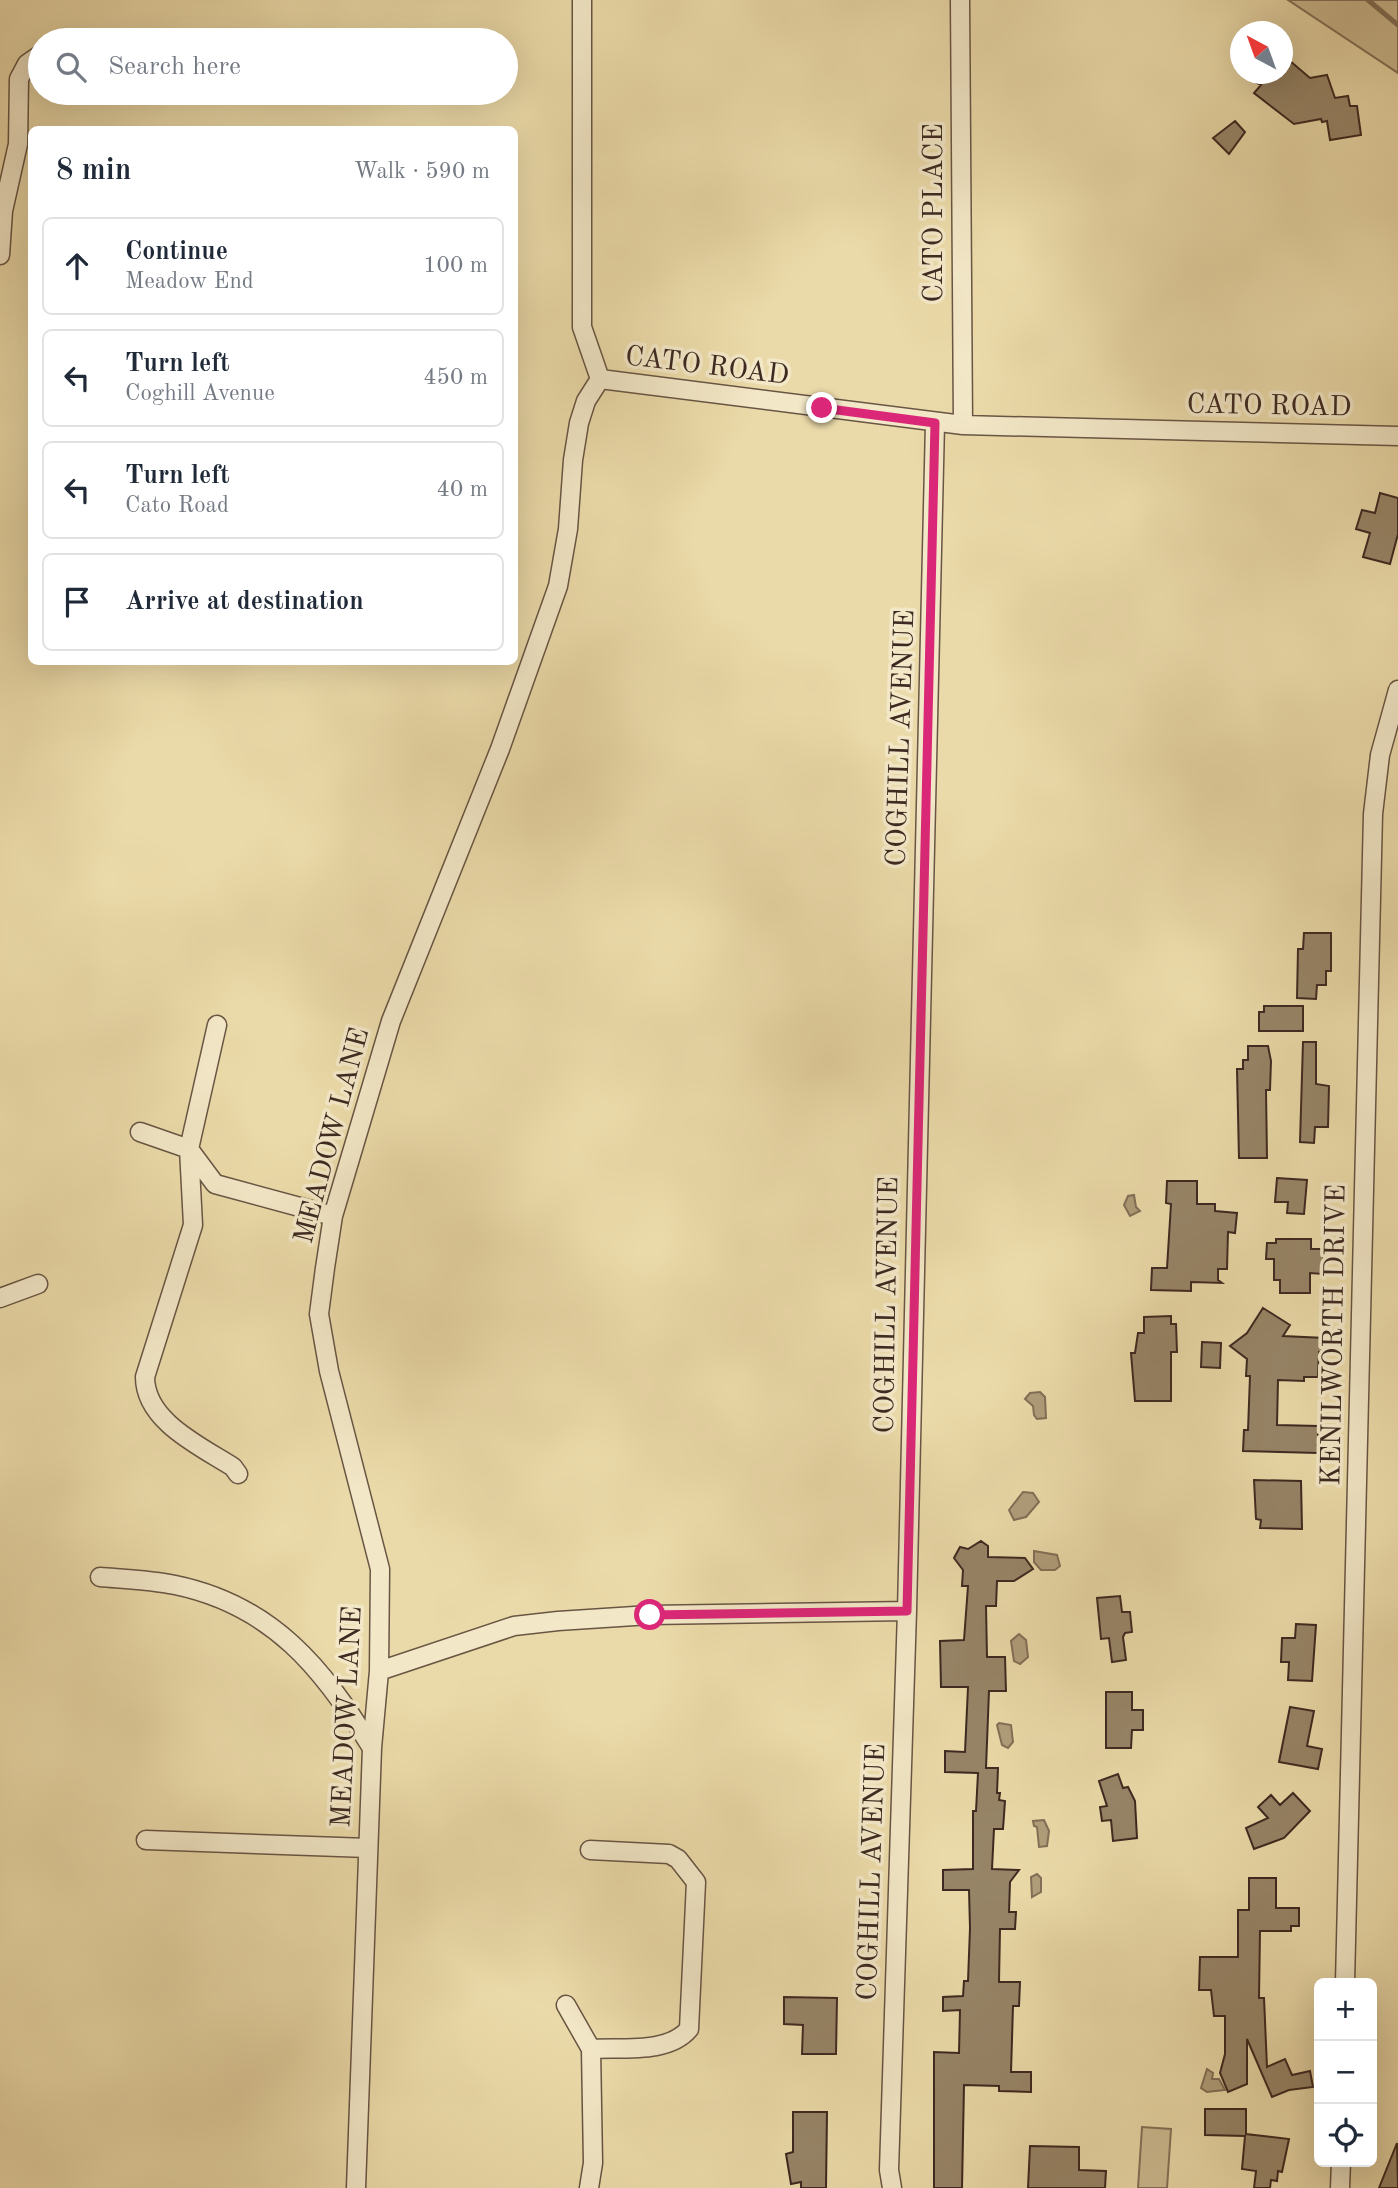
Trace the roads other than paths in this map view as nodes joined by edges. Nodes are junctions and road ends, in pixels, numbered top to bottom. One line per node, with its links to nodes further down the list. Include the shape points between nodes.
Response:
1 (583, 0): 5 (street, CATO ROAD, via 582,327)
2 (960, 0): 7 (street, CATO PLACE)
3 (28, 63): 4 (street, via 19,79 18,144 3,211)
4 (0, 255)
5 (600, 379): 6 (street, CATO ROAD); 13 (street, MEADOW LANE, via 579,422 558,586 500,749 391,1021)
6 (935, 423): 7 (street, CATO ROAD); 18 (street, COGHILL AVENUE)
7 (963, 425): 8 (street, CATO ROAD)
8 (1398, 436)
9 (1398, 691): 24 (street, KENILWORTH DRIVE, via 1380,755 1373,814)
10 (217, 1025): 12 (street)
11 (139, 1132): 12 (street)
12 (188, 1149): 13 (street, via 215,1184); 16 (street, via 193,1225 145,1377 145,1393 174,1428)
13 (333, 1216): 19 (street, MEADOW LANE, via 319,1314 329,1371 380,1569)
14 (38, 1284): 15 (street)
15 (0, 1298)
16 (238, 1474)
17 (100, 1577): 20 (street, via 174,1585 257,1617 296,1645 326,1677)
18 (907, 1611): 19 (street, via 650,1615 547,1622 489,1634); 30 (street, COGHILL AVENUE)
19 (379, 1671): 20 (street, MEADOW LANE)
20 (372, 1748): 22 (street, MEADOW LANE)
21 (146, 1840): 22 (street)
22 (368, 1848): 28 (street, MEADOW LANE)
23 (590, 1850): 26 (street, via 669,1854 696,1882 689,2029 680,2041 666,2045)
24 (1345, 1978)
25 (566, 2005): 26 (street)
26 (592, 2049): 29 (street)
27 (1341, 2167): 31 (street)
28 (356, 2188)
29 (589, 2188)
30 (892, 2188)
31 (1340, 2188)

